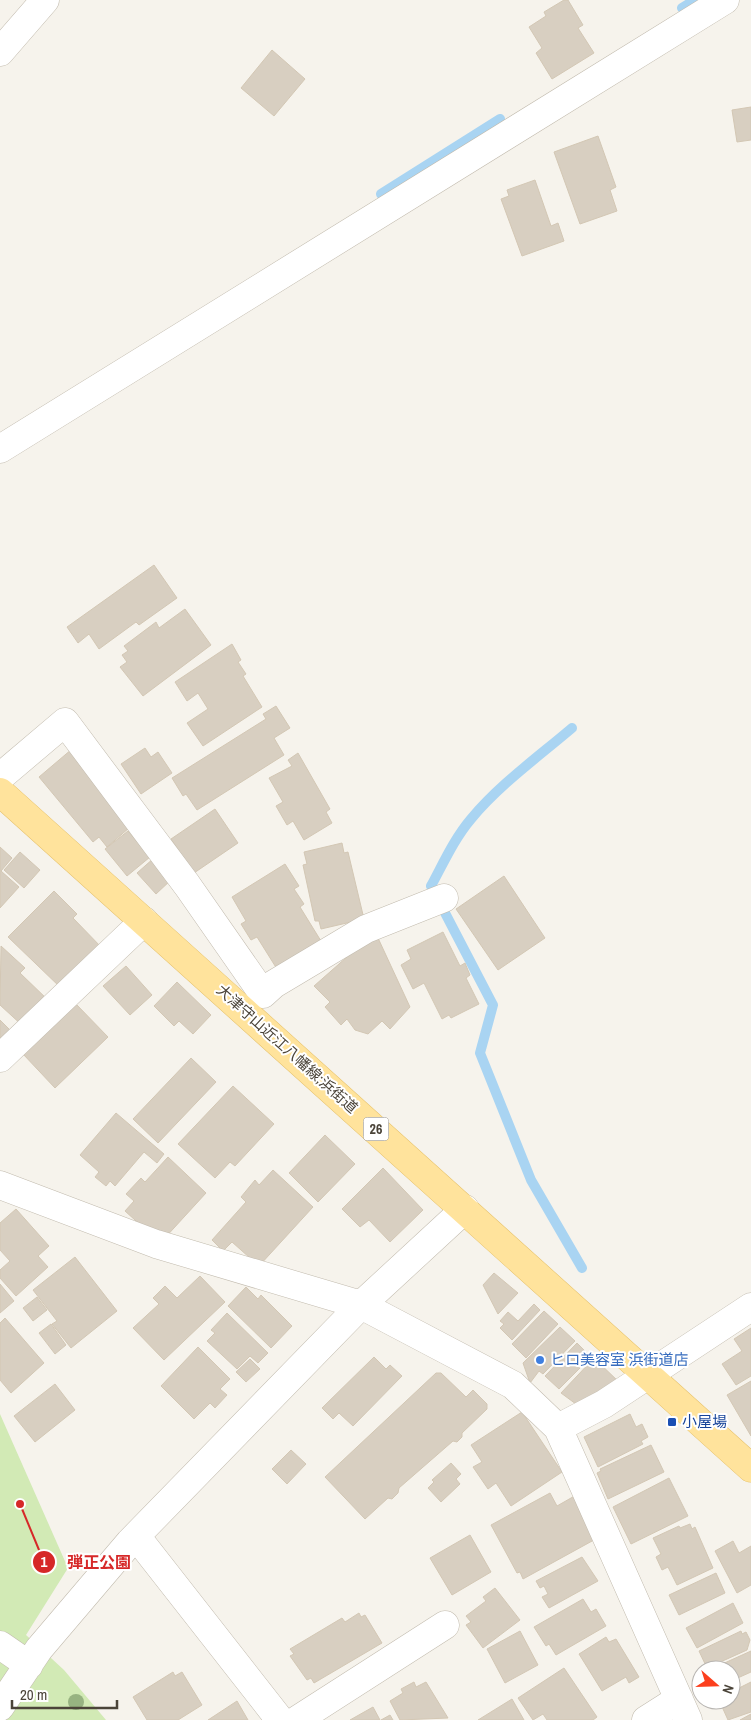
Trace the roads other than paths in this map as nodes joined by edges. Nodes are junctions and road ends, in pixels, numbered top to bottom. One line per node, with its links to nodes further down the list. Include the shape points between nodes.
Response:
1 (45, 0): 3 (street)
2 (725, 0): 4 (street)
3 (0, 52)
4 (0, 449)
5 (0, 777): 9 (street, via 65,722 187,885)
6 (0, 792): 8 (main road, 大津守山近江八幡線;浜街道 / 26)
7 (444, 898): 9 (street, via 366,929 274,984)
8 (144, 921): 9 (main road, 大津守山近江八幡線;浜街道 / 26); 10 (street)
9 (255, 1004): 12 (main road, 大津守山近江八幡線;浜街道 / 26)
10 (0, 1058)
11 (0, 1185): 13 (street, via 156,1244)
12 (465, 1209): 13 (street); 15 (main road, 大津守山近江八幡線;浜街道 / 26)
13 (361, 1305): 16 (street, via 512,1385); 18 (street)
14 (751, 1307): 15 (street)
15 (649, 1375): 16 (street); 17 (main road, 大津守山近江八幡線;浜街道 / 26)
16 (558, 1428): 23 (street)
17 (751, 1468)
18 (136, 1536): 21 (street); 24 (street)
19 (445, 1626): 25 (street)
20 (0, 1645): 21 (street)
21 (34, 1657): 22 (street)
22 (0, 1707)
23 (684, 1710): 26 (street)
24 (280, 1720)
25 (297, 1720)
26 (646, 1720)

